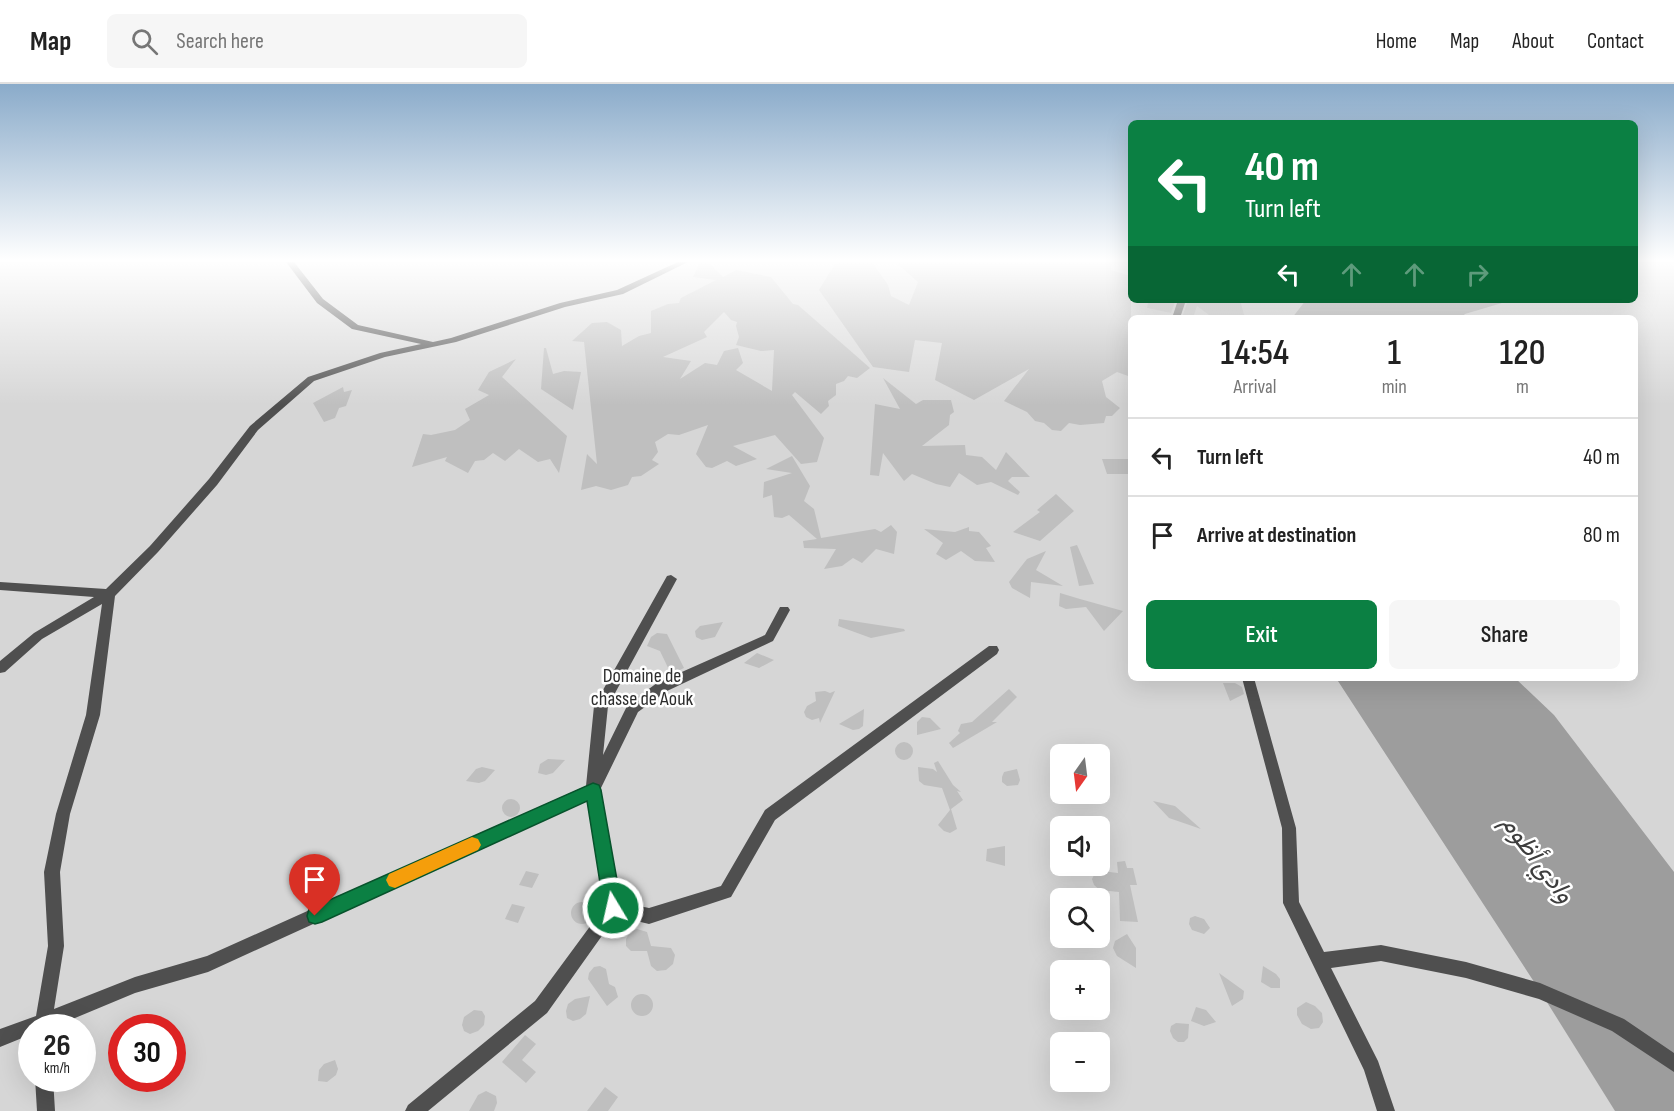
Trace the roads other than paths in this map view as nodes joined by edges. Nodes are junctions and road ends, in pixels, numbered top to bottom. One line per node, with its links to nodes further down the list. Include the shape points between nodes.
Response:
1 (332, 310): 3 (street, via 355,327)
2 (548, 310): 3 (street)
3 (433, 344): 6 (street, via 383,355 312,379 254,428 154,549)
4 (671, 579): 11 (street, via 601,706)
5 (0, 586): 6 (street)
6 (109, 594): 9 (street, via 38,636); 14 (street, via 93,715 63,814 52,872 56,946)
7 (784, 610): 11 (street, via 769,638 662,687 633,708)
8 (993, 650): 12 (street, via 770,815 726,892 649,916)
9 (0, 668)
10 (1249, 681): 13 (street, via 1289,828 1291,903)
11 (593, 790): 12 (street); 15 (street, via 208,964 135,985)
12 (613, 908): 21 (street, via 541,1007)
13 (1320, 961): 18 (street, via 1381,952 1540,991 1618,1025); 22 (street, via 1372,1067)
14 (45, 1014)
15 (68, 1014)
16 (18, 1033): 17 (street)
17 (0, 1038)
18 (1674, 1063)
19 (45, 1092): 20 (street)
20 (46, 1111)
21 (414, 1111)
22 (1386, 1111)

